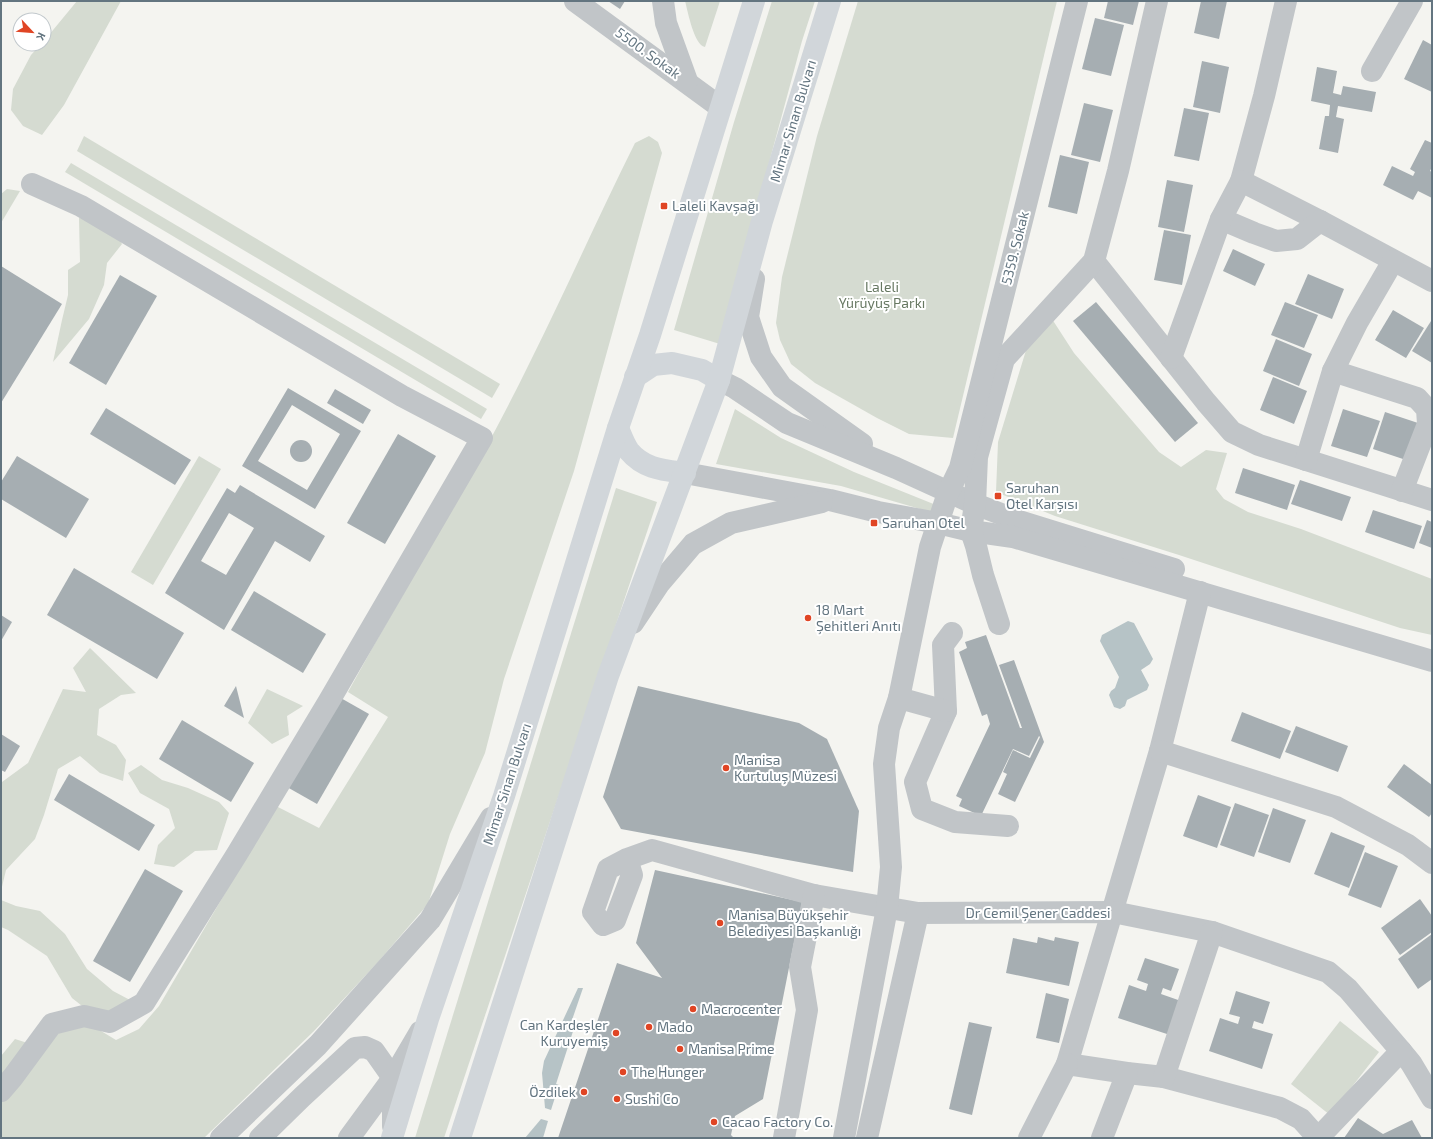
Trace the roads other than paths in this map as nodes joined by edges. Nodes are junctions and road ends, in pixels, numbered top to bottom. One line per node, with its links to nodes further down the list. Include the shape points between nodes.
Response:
1 (574, 1): 10 (street, 5500. Sokak)
2 (663, 1): 10 (street, via 666,23)
3 (754, 1): 11 (highway)
4 (830, 1): 15 (highway, Mimar Sinan Bulvarı)
5 (1077, 1): 29 (street, 5359. Sokak, via 960,468)
6 (1157, 1): 17 (street, via 1118,171)
7 (1286, 1): 12 (street, via 1264,96)
8 (1412, 1): 9 (street)
9 (1372, 71)
10 (686, 81): 11 (street, 5500. Sokak)
11 (720, 107): 22 (highway)
12 (1240, 181): 14 (street); 16 (street)
13 (32, 184): 59 (street, via 81,206 402,396 482,438 329,701 144,1003 110,1022 84,1016 52,1024)
14 (1221, 219): 16 (street, via 1276,241 1297,239); 20 (street)
15 (762, 221): 23 (highway, Mimar Sinan Bulvarı); 26 (street, via 748,317 761,357 782,387)
16 (1320, 221): 18 (street)
17 (1094, 261): 20 (street); 32 (street, via 1004,359 977,457)
18 (1393, 261): 19 (street); 21 (street)
19 (1432, 281)
20 (1171, 358): 25 (street, via 1232,432 1259,446)
21 (1333, 371): 25 (street); 28 (street, via 1417,398 1427,409 1428,424)
22 (635, 377): 23 (highway, via 653,365 672,363 702,370); 24 (highway)
23 (719, 380): 26 (street, via 787,423); 27 (highway)
24 (618, 428): 27 (highway, via 628,450 641,463 661,470); 44 (highway, Mimar Sinan Bulvarı)
25 (1306, 460): 28 (street)
26 (896, 468): 29 (street)
27 (685, 473): 30 (street); 38 (highway)
28 (1402, 491): 31 (street)
29 (948, 493): 32 (street); 33 (street, 5359. Sokak)
30 (830, 500): 33 (street); 38 (street, via 731,523 693,544 659,584)
31 (1432, 500)
32 (975, 504): 34 (street); 39 (street, via 1019,521)
33 (938, 523): 34 (street); 41 (street, 5359. Sokak, via 930,547)
34 (971, 531): 35 (street, via 1013,537); 36 (street)
35 (1200, 592): 40 (street); 43 (street)
36 (999, 624)
37 (952, 632): 42 (street, via 943,646)
38 (622, 639): 66 (highway)
39 (1432, 647)
40 (1432, 661)
41 (899, 698): 42 (street); 49 (street, 5359. Sokak, via 889,728 884,764 891,867)
42 (946, 711): 45 (street, via 915,782 922,809 955,822)
43 (1160, 751): 47 (street, via 1336,806 1408,845); 50 (street)
44 (504, 796): 53 (highway, Mimar Sinan Bulvarı); 63 (street, via 430,920 318,1045)
45 (1008, 826)
46 (627, 860): 48 (street, Dr Cemil Şener Caddesi, via 652,850)
47 (1432, 863)
48 (814, 895): 49 (street, Dr Cemil Şener Caddesi); 67 (street, via 800,967)
49 (887, 908): 51 (street, Dr Cemil Şener Caddesi); 68 (street, 5359. Sokak)
50 (1113, 912): 51 (street, Dr Cemil Şener Caddesi); 52 (street, Dr Cemil Şener Caddesi); 55 (street)
51 (918, 913): 69 (street)
52 (1212, 932): 54 (street, Dr Cemil Şener Caddesi, via 1328,972 1348,989); 57 (street)
53 (428, 1019): 58 (street); 61 (highway, Mimar Sinan Bulvarı)
54 (1401, 1051): 60 (street, Dr Cemil Şener Caddesi); 62 (street)
55 (1068, 1064): 56 (street); 70 (street)
56 (1128, 1073): 57 (street); 71 (street)
57 (1164, 1076): 62 (street, via 1280,1108 1301,1119)
58 (393, 1078): 61 (street); 64 (street, via 374,1051 365,1047 355,1048); 65 (street)
59 (1, 1091)
60 (1432, 1098)
61 (392, 1136)
62 (1318, 1137)
63 (221, 1138)
64 (260, 1138)
65 (349, 1138)
66 (460, 1138)
67 (784, 1138)
68 (844, 1138)
69 (867, 1138)
70 (1029, 1138)
71 (1102, 1138)

